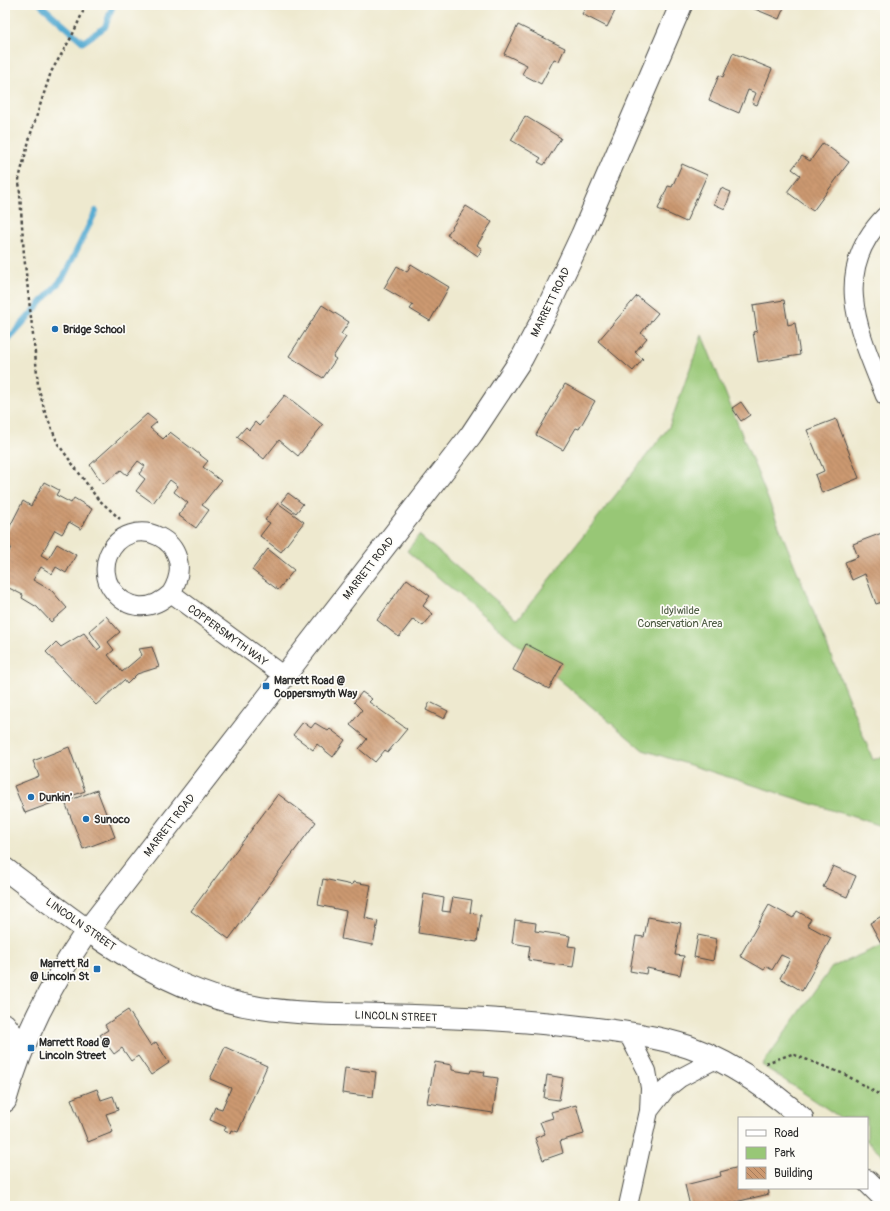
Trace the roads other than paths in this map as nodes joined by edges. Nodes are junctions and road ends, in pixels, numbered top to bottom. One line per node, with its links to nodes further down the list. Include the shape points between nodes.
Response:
1 (681, 5): 5 (main road, MARRETT ROAD, via 582,235 522,358 471,435)
2 (885, 216): 3 (street, via 873,228 861,248 855,271 853,295 856,317)
3 (885, 396)
4 (171, 593): 4 (street, via 162,601 144,606 126,603 109,585 106,561 111,549 119,540 130,534 142,532 164,539 173,548 180,571 178,583); 5 (street, COPPERSMYTH WAY)
5 (284, 676): 7 (main road, MARRETT ROAD)
6 (5, 869): 7 (main road, LINCOLN STREET)
7 (87, 931): 9 (main road, LINCOLN STREET, via 155,972 219,998 260,1008 322,1013 509,1020); 10 (main road, MARRETT ROAD, via 38,1011)
8 (5, 1025): 10 (main road)
9 (627, 1032): 12 (main road, LINCOLN STREET, via 690,1048); 14 (street, via 647,1071 650,1088)
10 (22, 1047): 11 (main road); 13 (main road, MARRETT ROAD)
11 (5, 1059)
12 (716, 1059): 14 (street, via 680,1078 666,1089); 15 (main road, LINCOLN STREET, via 772,1093)
13 (5, 1101)
14 (649, 1111): 18 (street)
15 (801, 1117)
16 (868, 1182): 17 (main road)
17 (885, 1200)
18 (628, 1206)

